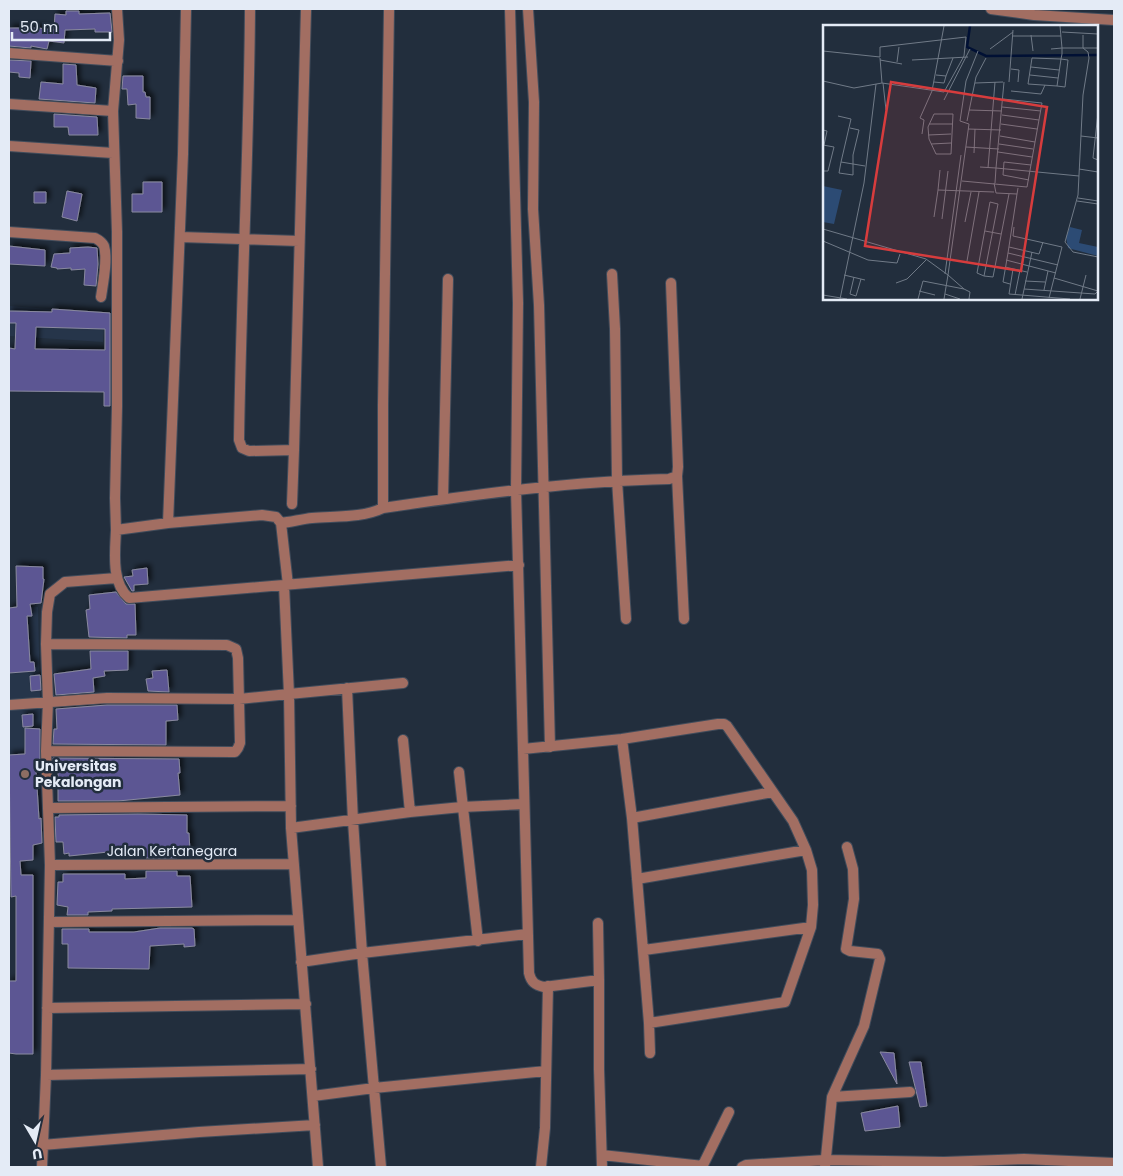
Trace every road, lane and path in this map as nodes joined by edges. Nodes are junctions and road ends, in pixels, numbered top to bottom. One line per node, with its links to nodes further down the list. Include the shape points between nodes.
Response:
1 (117, 9): 11 (street)
2 (186, 9): 17 (street)
3 (250, 9): 18 (street)
4 (306, 9): 19 (street)
5 (510, 9): 28 (street, via 518,303)
6 (528, 9): 27 (street, via 534,102 533,210 539,305)
7 (991, 9): 9 (street)
8 (389, 10): 31 (street)
9 (1114, 20)
10 (9, 53): 11 (street)
11 (118, 62): 13 (street)
12 (9, 104): 13 (street)
13 (112, 111): 15 (street)
14 (9, 146): 15 (street)
15 (113, 153): 34 (street, via 117,232)
16 (9, 232): 23 (street, via 101,241 105,254)
17 (180, 237): 18 (street); 32 (street)
18 (246, 238): 19 (street); 24 (street, via 240,440 242,448 249,451)
19 (299, 241): 24 (street)
20 (612, 274): 26 (street)
21 (448, 279): 29 (street)
22 (671, 283): 25 (street)
23 (101, 297)
24 (294, 450): 30 (street)
25 (677, 476): 26 (street); 39 (street)
26 (617, 480): 27 (street); 38 (street)
27 (543, 486): 28 (street); 49 (street)
28 (516, 490): 29 (street); 35 (street)
29 (443, 499): 31 (street)
30 (292, 504)
31 (384, 508): 33 (street, via 364,514)
32 (168, 523): 33 (street, via 262,515 276,517); 34 (street)
33 (281, 524): 37 (street)
34 (116, 530): 36 (street)
35 (518, 565): 37 (street); 50 (street)
36 (116, 578): 37 (street, via 122,592 129,598); 40 (street, via 65,582 50,594)
37 (286, 585): 43 (street)
38 (626, 619)
39 (684, 619)
40 (46, 644): 44 (street, via 227,645 236,649 238,658); 45 (street)
41 (403, 683): 42 (street)
42 (347, 688): 43 (street); 60 (street)
43 (289, 694): 44 (street); 55 (street)
44 (239, 699): 45 (street, via 107,698); 51 (street, via 240,743 235,752)
45 (48, 702): 46 (street); 51 (street)
46 (9, 704)
47 (622, 739): 49 (street); 53 (street, via 724,724); 59 (street)
48 (403, 740): 58 (street)
49 (550, 747): 50 (street)
50 (524, 750): 54 (street)
51 (46, 751): 57 (street)
52 (459, 772): 56 (street)
53 (773, 792): 59 (street); 63 (street, via 793,821)
54 (524, 804): 56 (street); 71 (street)
55 (291, 806): 57 (street); 61 (street)
56 (462, 807): 58 (street); 72 (street)
57 (48, 808): 65 (street)
58 (410, 812): 60 (street)
59 (632, 818): 66 (street)
60 (353, 821): 61 (street); 74 (street)
61 (291, 828): 64 (street)
62 (847, 848): 88 (street, via 853,869 854,899 846,949 878,954 880,959 864,1026)
63 (806, 850): 66 (street); 70 (street, via 812,870)
64 (294, 864): 65 (street, Jalan Kertanegara); 67 (street)
65 (50, 865): 68 (street)
66 (637, 879): 73 (street)
67 (298, 920): 68 (street); 75 (street)
68 (49, 922): 79 (street)
69 (598, 923): 76 (street)
70 (811, 927): 73 (street); 80 (street, via 785,1002)
71 (527, 934): 72 (street); 77 (street, via 530,978 537,986)
72 (478, 941): 74 (street)
73 (644, 950): 80 (street)
74 (362, 953): 75 (street); 85 (street)
75 (301, 962): 78 (street)
76 (598, 980): 77 (street); 92 (street)
77 (548, 986): 83 (street)
78 (306, 1004): 79 (street); 82 (street)
79 (47, 1008): 84 (street)
80 (649, 1023): 81 (street)
81 (650, 1053)
82 (311, 1070): 84 (street); 87 (street)
83 (546, 1071): 85 (street); 98 (street)
84 (46, 1075): 91 (street)
85 (374, 1088): 87 (street); 97 (street)
86 (910, 1092): 88 (street)
87 (313, 1096): 90 (street)
88 (832, 1097): 94 (street)
89 (729, 1112): 100 (street)
90 (315, 1125): 91 (street); 96 (street)
91 (42, 1146): 95 (street)
92 (602, 1155): 99 (street); 100 (street)
93 (1114, 1163): 94 (street, via 1024,1159)
94 (825, 1164): 101 (street, via 749,1164)
95 (42, 1167)
96 (318, 1167)
97 (381, 1167)
98 (541, 1167)
99 (602, 1167)
100 (703, 1167)
101 (742, 1167)

